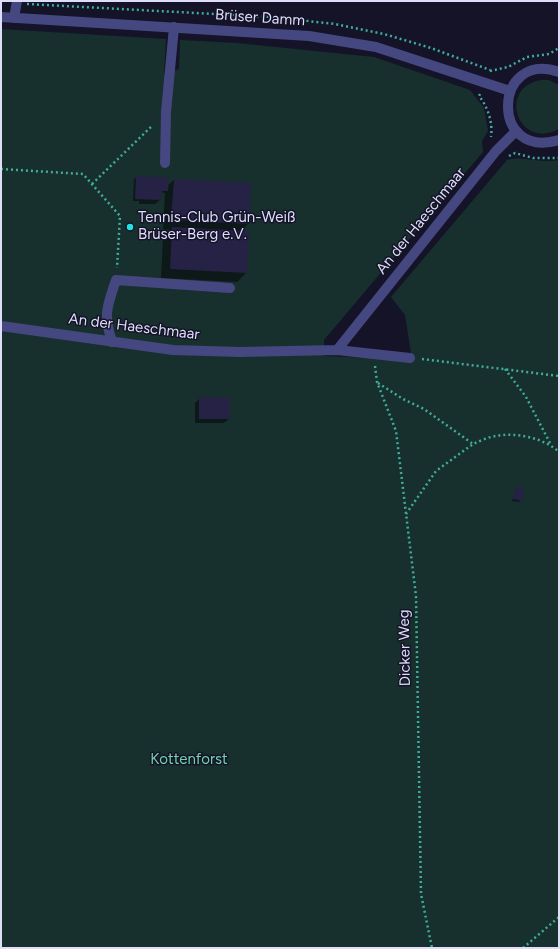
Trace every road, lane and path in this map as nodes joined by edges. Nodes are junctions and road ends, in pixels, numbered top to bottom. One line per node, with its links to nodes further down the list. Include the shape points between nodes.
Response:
1 (17, 1): 3 (street)
2 (1, 17): 3 (street, Brüser Damm)
3 (14, 18): 4 (street, Brüser Damm)
4 (174, 27): 8 (street, Brüser Damm, via 309,36 376,47); 10 (street)
5 (508, 67): 7 (path, via 490,70)
6 (559, 72): 8 (street, via 538,69 526,73)
7 (488, 76)
8 (510, 91): 11 (street, via 507,112)
9 (481, 92): 12 (path, via 479,96 487,105 492,131)
10 (166, 112): 16 (street); 18 (path)
11 (516, 131): 13 (street, via 537,143); 23 (street, An der Haeschmaar, via 496,151)
12 (491, 140)
13 (559, 140)
14 (506, 158): 15 (path, via 515,153 533,158)
15 (559, 158)
16 (165, 163)
17 (1, 169): 18 (path, via 83,174)
18 (92, 184): 19 (path, via 120,216)
19 (116, 280): 20 (street); 22 (street, via 106,309)
20 (230, 288)
21 (1, 326): 22 (street, An der Haeschmaar)
22 (112, 342): 23 (street, An der Haeschmaar, via 172,350)
23 (337, 350): 24 (street, An der Haeschmaar)
24 (373, 352): 25 (street, An der Haeschmaar); 28 (path, Dicker Weg)
25 (410, 358): 26 (path)
26 (505, 368): 27 (path); 30 (path, via 526,397)
27 (559, 376)
28 (377, 382): 29 (path, via 424,409); 32 (path, Dicker Weg, via 396,431)
29 (472, 444): 30 (path, via 497,435 528,437); 32 (path, via 436,471)
30 (550, 444): 31 (path)
31 (559, 452)
32 (405, 514): 34 (path, Dicker Weg, via 416,596 420,894)
33 (559, 917): 35 (path)
34 (432, 948)
35 (523, 948)

